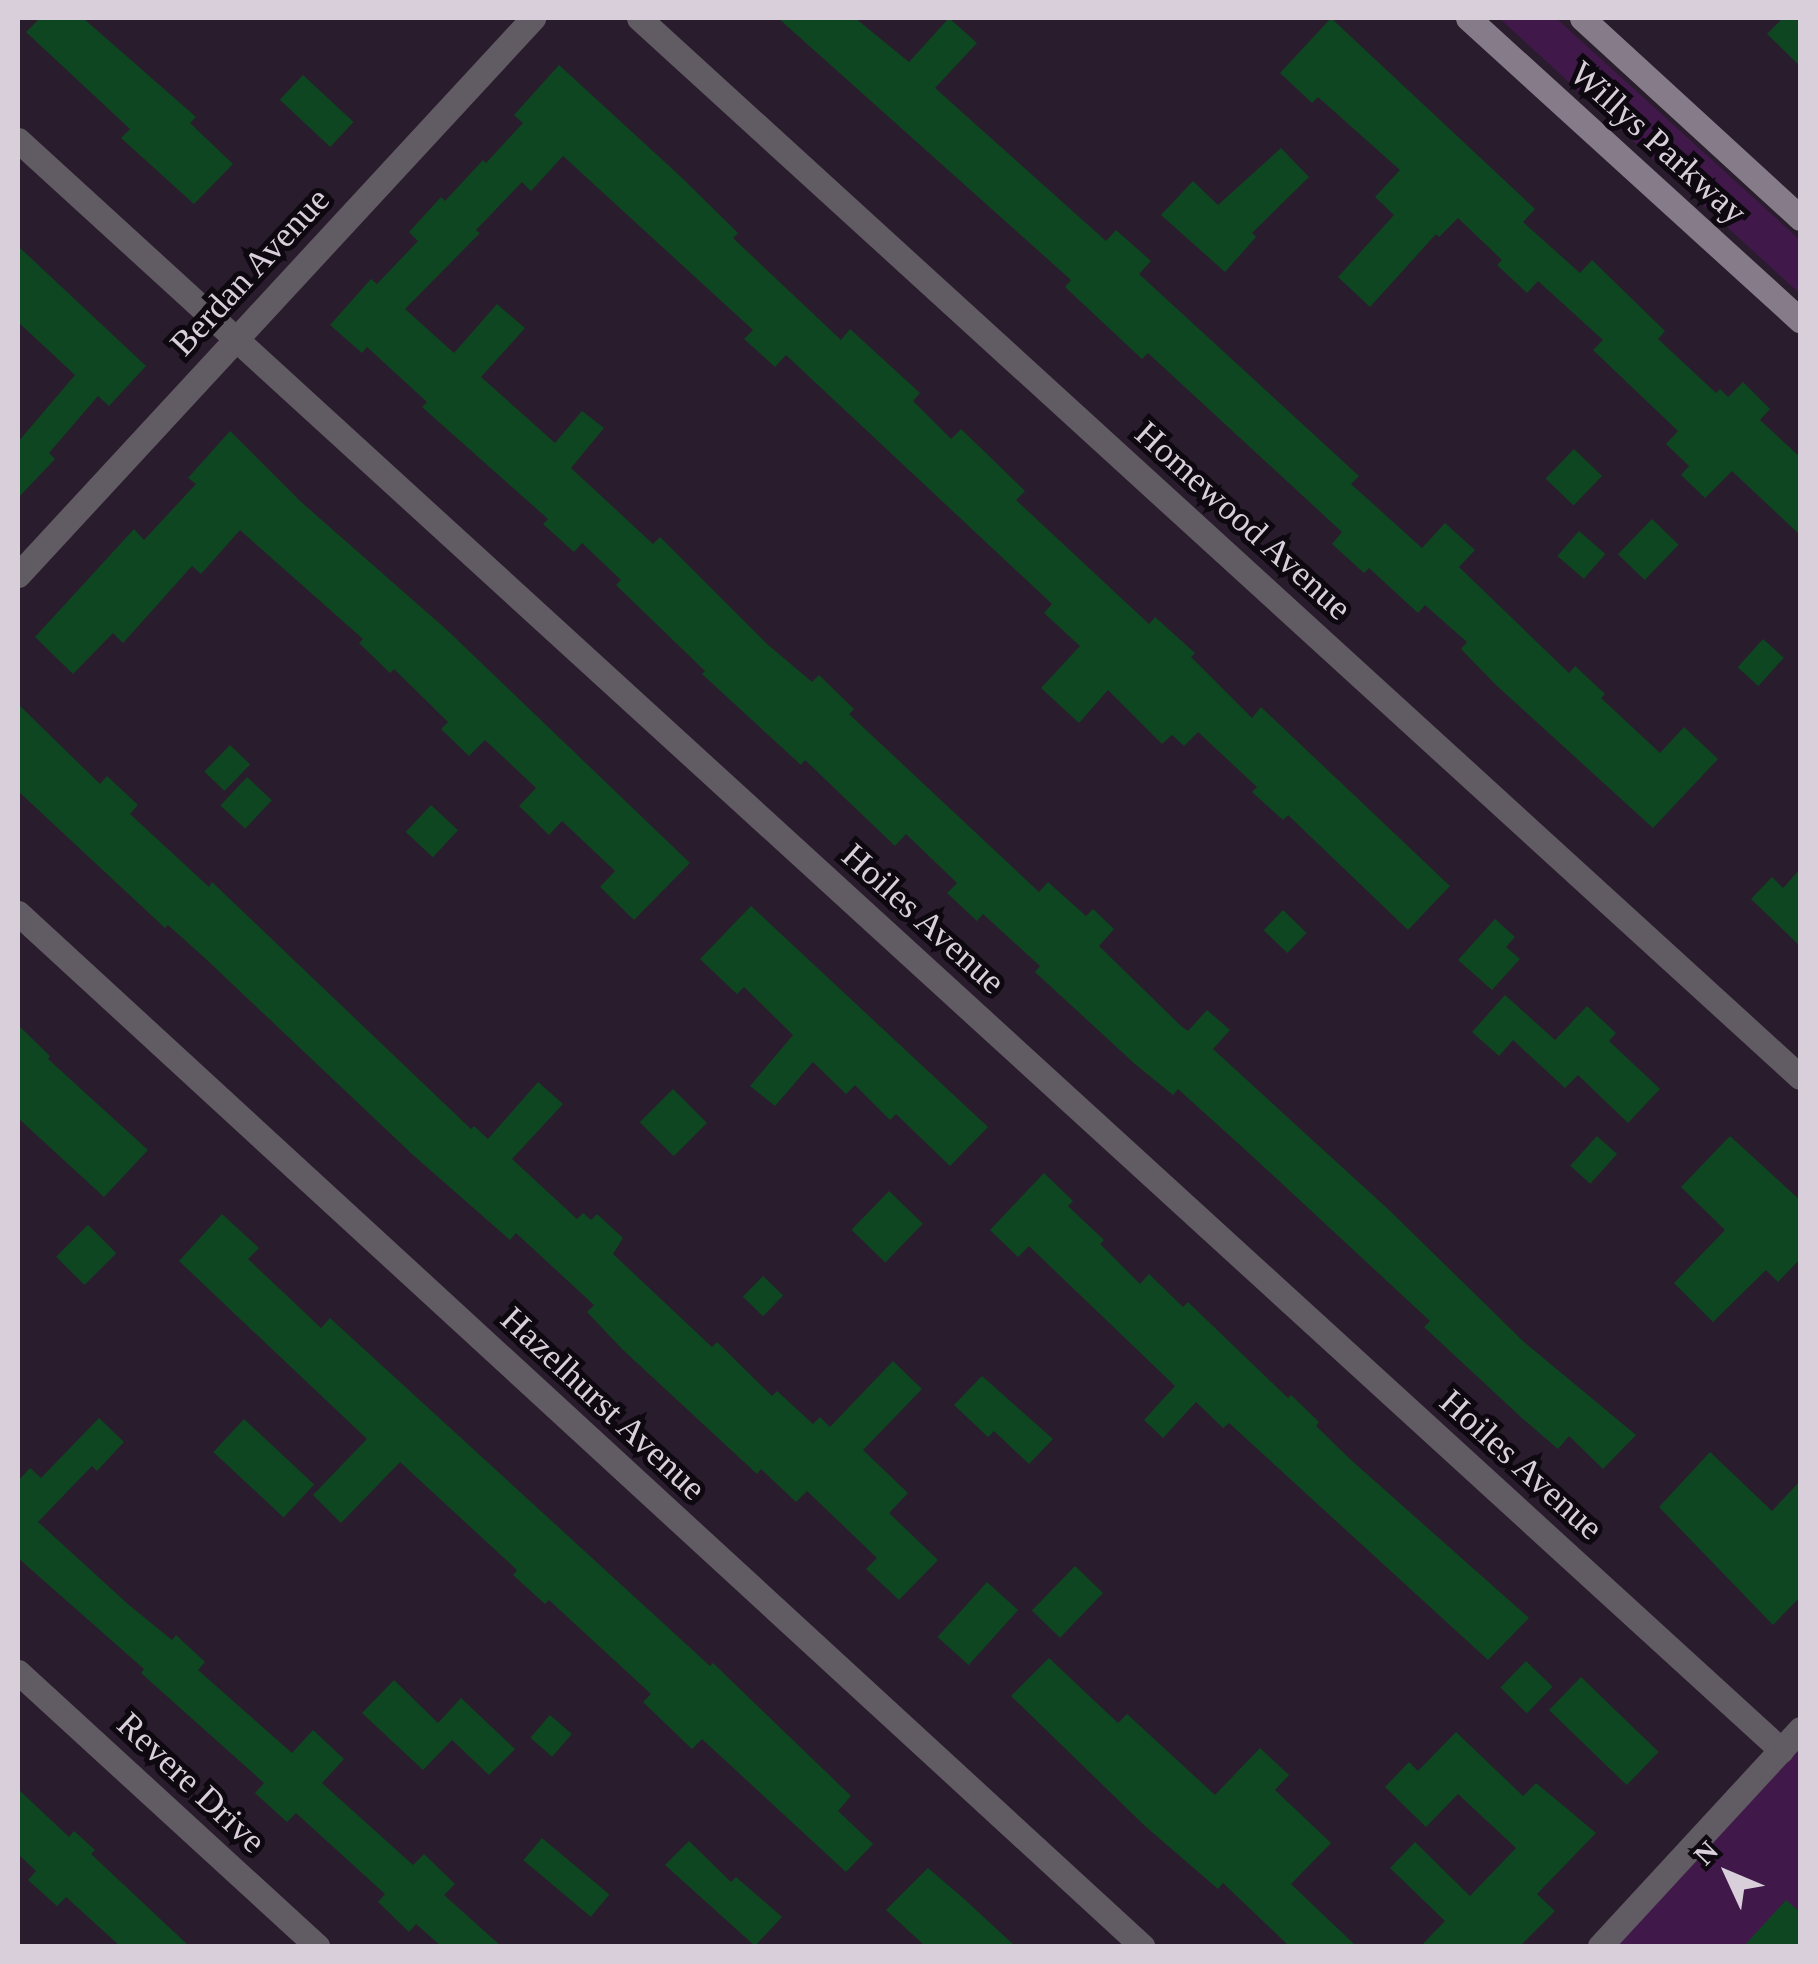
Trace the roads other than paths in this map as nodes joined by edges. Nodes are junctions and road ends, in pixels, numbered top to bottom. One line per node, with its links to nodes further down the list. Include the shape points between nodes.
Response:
1 (533, 18): 8 (street, Berdan Avenue)
2 (639, 18): 11 (street, Homewood Avenue)
3 (1468, 18): 7 (main road, Willys Parkway)
4 (1582, 18): 6 (main road, Willys Parkway)
5 (18, 140): 8 (street, Hoiles Avenue)
6 (1800, 218)
7 (1800, 320)
8 (236, 339): 9 (street, Berdan Avenue); 14 (street, Hoiles Avenue)
9 (18, 574)
10 (18, 913): 16 (street, Hazelhurst Avenue)
11 (1800, 1077)
12 (18, 1672): 15 (street, Revere Drive)
13 (1800, 1730): 14 (street)
14 (1781, 1750): 17 (street)
15 (317, 1946)
16 (1142, 1946)
17 (1600, 1946)

